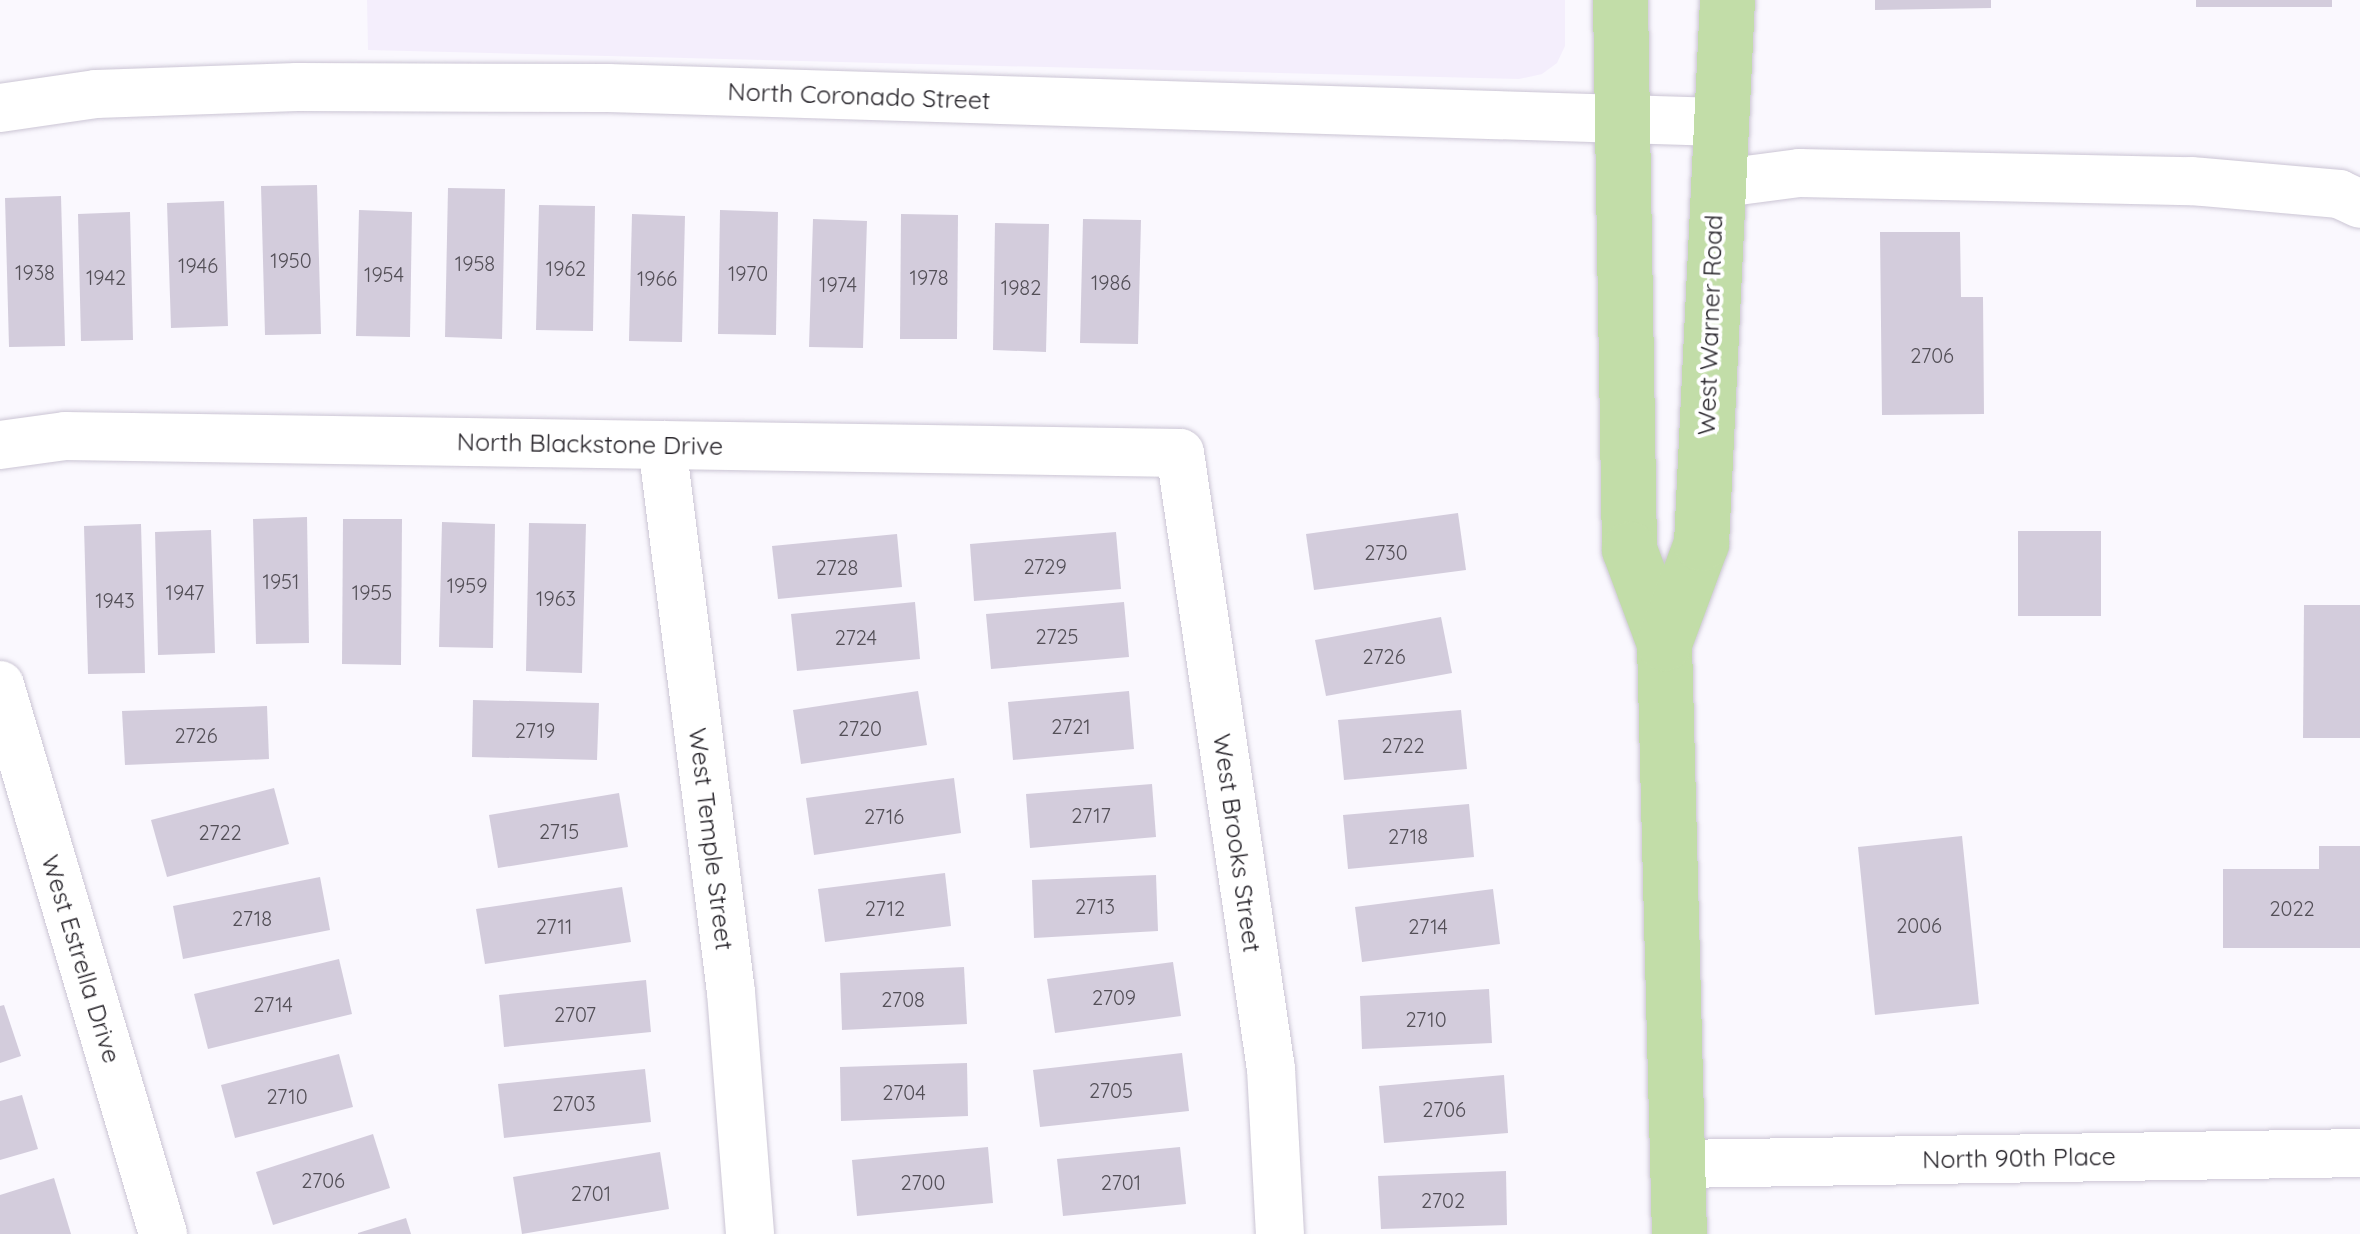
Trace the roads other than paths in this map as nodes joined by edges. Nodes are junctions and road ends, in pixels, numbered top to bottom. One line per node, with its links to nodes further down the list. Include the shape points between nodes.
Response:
1 (1620, 0): 4 (main road, West Warner Road)
2 (1727, 0): 5 (main road, West Warner Road)
3 (0, 108): 4 (street, North Coronado Street, via 96,94 297,86 608,88)
4 (1623, 116): 5 (street, North Coronado Street); 11 (main road, West Warner Road, via 1629,549)
5 (1719, 122): 6 (main road, West Warner Road)
6 (1716, 184): 7 (street, via 1798,173 2191,181 2340,194); 11 (main road, West Warner Road, via 1701,543)
7 (2360, 204)
8 (0, 444): 9 (street, North Blackstone Drive, via 66,436)
9 (662, 445): 10 (street, North Blackstone Drive); 16 (street, West Temple Street, via 731,992)
10 (1180, 454): 17 (street, West Brooks Street, via 1271,1069)
11 (1664, 643): 14 (main road, West Warner Road)
12 (0, 685): 15 (street, West Estrella Drive)
13 (2360, 1154): 14 (street, North 90th Place)
14 (1678, 1164): 18 (main road, West Warner Road)
15 (163, 1234)
16 (750, 1234)
17 (1280, 1234)
18 (1680, 1234)

